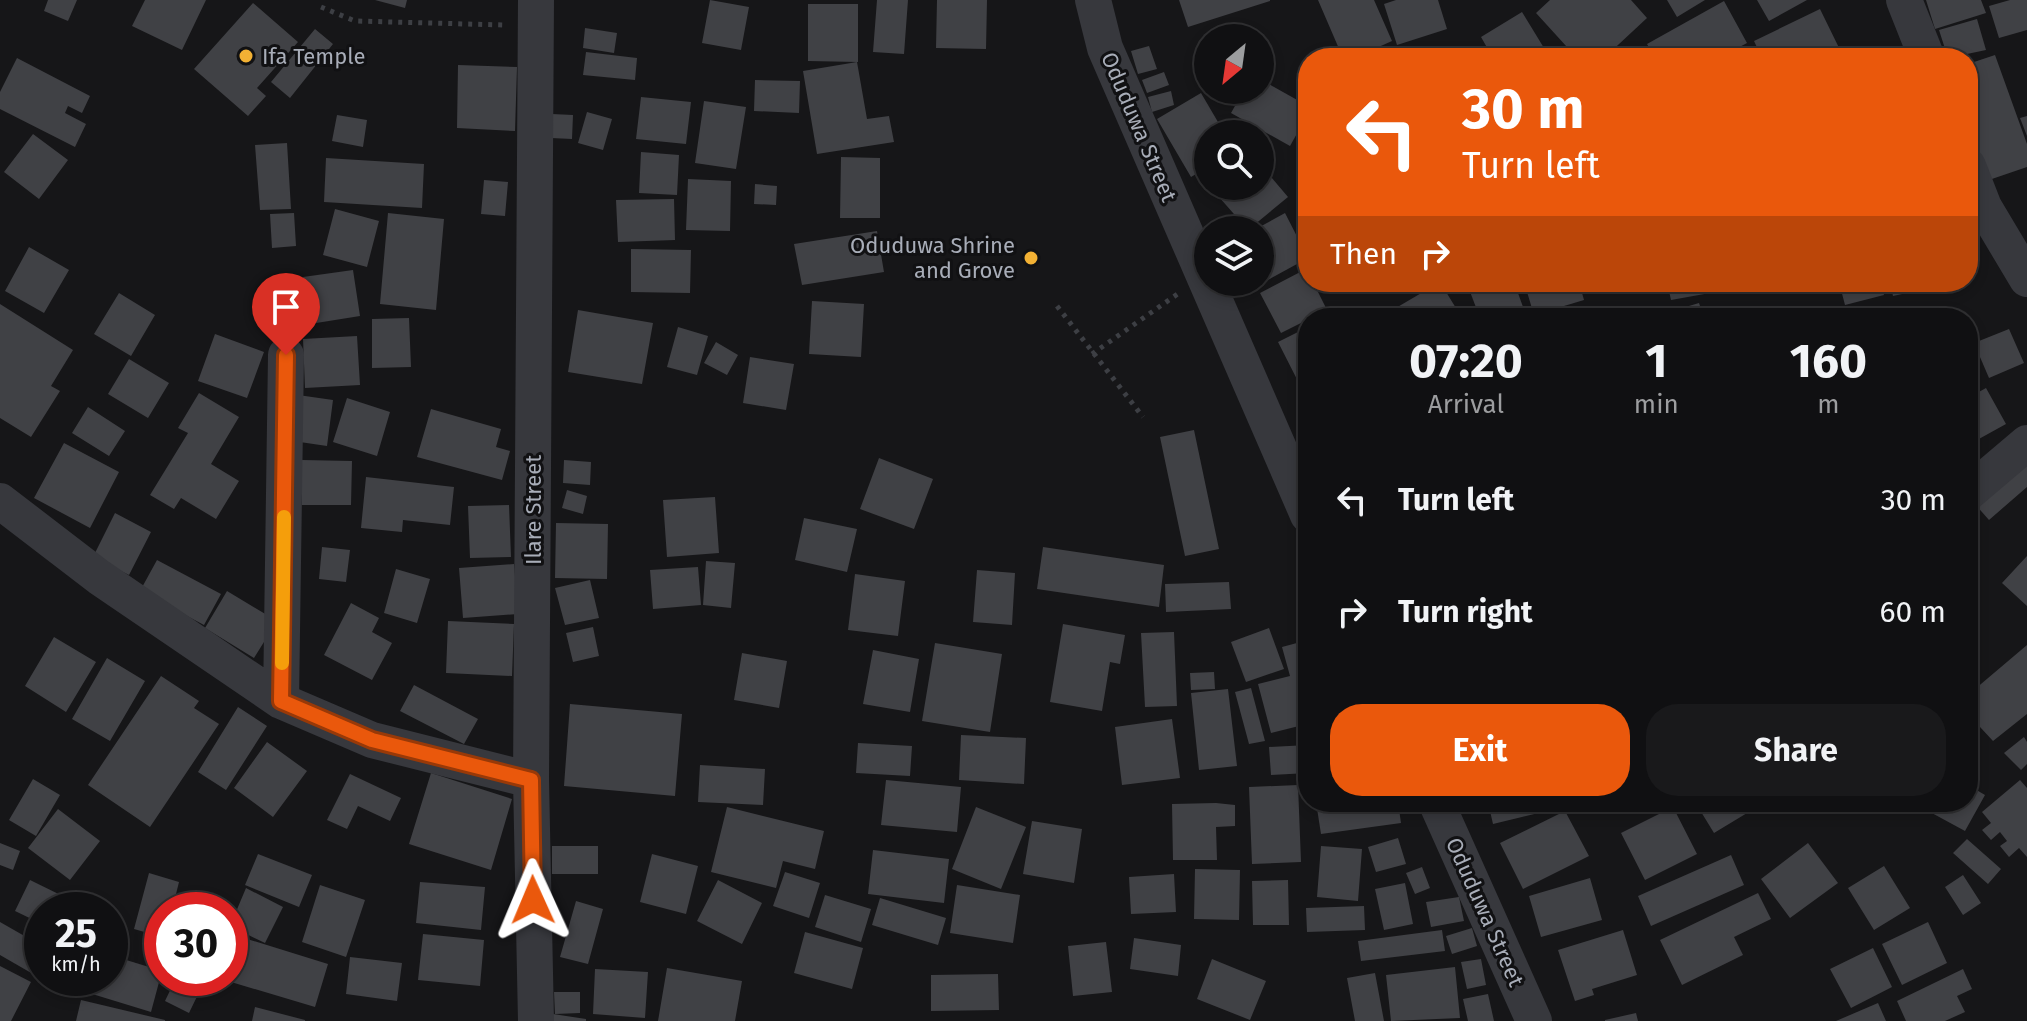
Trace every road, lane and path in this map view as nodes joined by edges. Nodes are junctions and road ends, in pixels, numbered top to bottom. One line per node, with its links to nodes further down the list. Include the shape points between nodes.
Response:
1 (1093, 0): 7 (street, Oduduwa Street, via 1105,48)
2 (1904, 0): 5 (street)
3 (321, 7): 4 (path, via 355,21)
4 (536, 13): 20 (street, Ilare Street)
5 (1923, 48)
6 (1978, 192): 8 (street)
7 (1194, 256)
8 (2027, 279)
9 (1194, 283): 12 (path)
10 (1211, 296): 17 (street, Oduduwa Street)
11 (1057, 306): 12 (path)
12 (1091, 354): 14 (path)
13 (286, 355): 19 (street)
14 (1143, 417)
15 (2027, 443): 16 (street)
16 (1978, 485)
17 (1298, 492)
18 (0, 501): 19 (street, via 99,577)
19 (281, 701): 20 (street, via 372,740)
20 (531, 780): 22 (street, Ilare Street)
21 (1440, 812): 23 (street, Oduduwa Street)
22 (536, 1021)
23 (1534, 1021)

